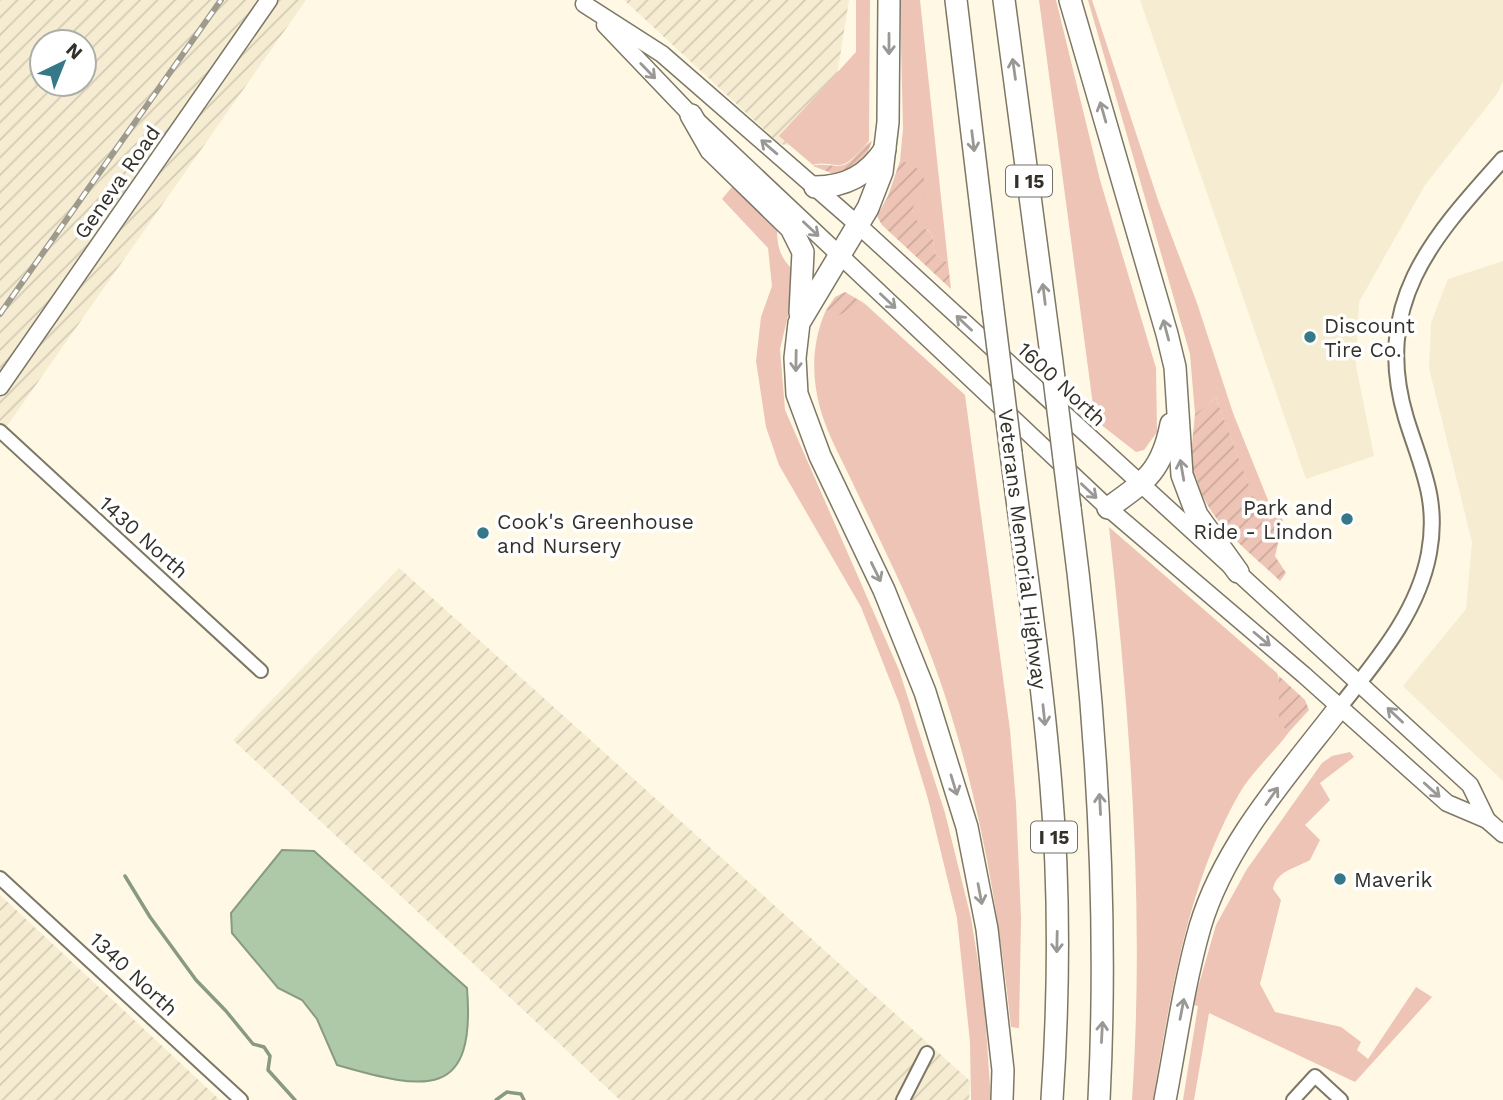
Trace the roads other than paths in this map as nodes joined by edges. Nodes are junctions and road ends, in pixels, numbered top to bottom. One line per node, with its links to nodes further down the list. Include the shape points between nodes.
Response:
1 (269, 0): 14 (main road, Geneva Road)
2 (889, 0): 8 (highway, one-way to 8)
3 (956, 0): 30 (highway, Veterans Memorial Highway / I 15, one-way to 30, bridge, via 1044,709 1054,823 1058,927)
4 (1004, 0): 31 (highway, I 15, one-way to 4, bridge, via 1103,1010 1102,852 1095,731)
5 (1070, 0): 15 (highway, one-way to 5, via 1167,334)
6 (582, 2): 7 (main road, 1600 North, one-way to 7); 10 (main road, 1600 North, one-way to 6, via 662,54)
7 (691, 116): 12 (main road, 1600 North, one-way to 12); 13 (highway, via 711,150 791,228 803,252)
8 (886, 147): 10 (highway, via 877,162 851,181); 11 (highway, via 876,190)
9 (1503, 159): 21 (street, via 1438,233 1405,298 1398,338 1398,383 1428,478 1430,551 1405,618)
10 (815, 187): 11 (main road, 1600 North)
11 (857, 224): 12 (highway); 17 (main road, 1600 North, one-way to 11)
12 (838, 254): 13 (highway); 18 (main road, 1600 North, one-way to 18)
13 (799, 323): 29 (highway, one-way to 29, via 797,394 925,692 967,827 987,929 1003,1070)
14 (0, 387)
15 (1176, 398): 17 (highway, via 1160,463); 19 (highway, one-way to 15, via 1188,495)
16 (0, 431): 20 (street, 1430 North)
17 (1140, 485): 18 (highway); 19 (main road, 1600 North)
18 (1108, 509): 22 (main road, 1600 North, one-way to 22)
19 (1238, 572): 21 (main road, 1600 North)
20 (261, 671)
21 (1360, 681): 22 (street); 23 (main road, 1600 North, one-way to 21, via 1470,785)
22 (1339, 708): 23 (main road, 1600 North, one-way to 23, via 1447,803); 32 (highway, one-way to 22, via 1200,926 1217,886 1276,790)
23 (1488, 820): 24 (main road, 1600 North)
24 (1503, 834)
25 (0, 878): 27 (street, 1340 North)
26 (927, 1053): 28 (street)
27 (241, 1100)
28 (903, 1100)
29 (1002, 1100)
30 (1052, 1100)
31 (1098, 1100)
32 (1165, 1100)
33 (1293, 1100): 34 (street, via 1315,1076)
34 (1341, 1100)

